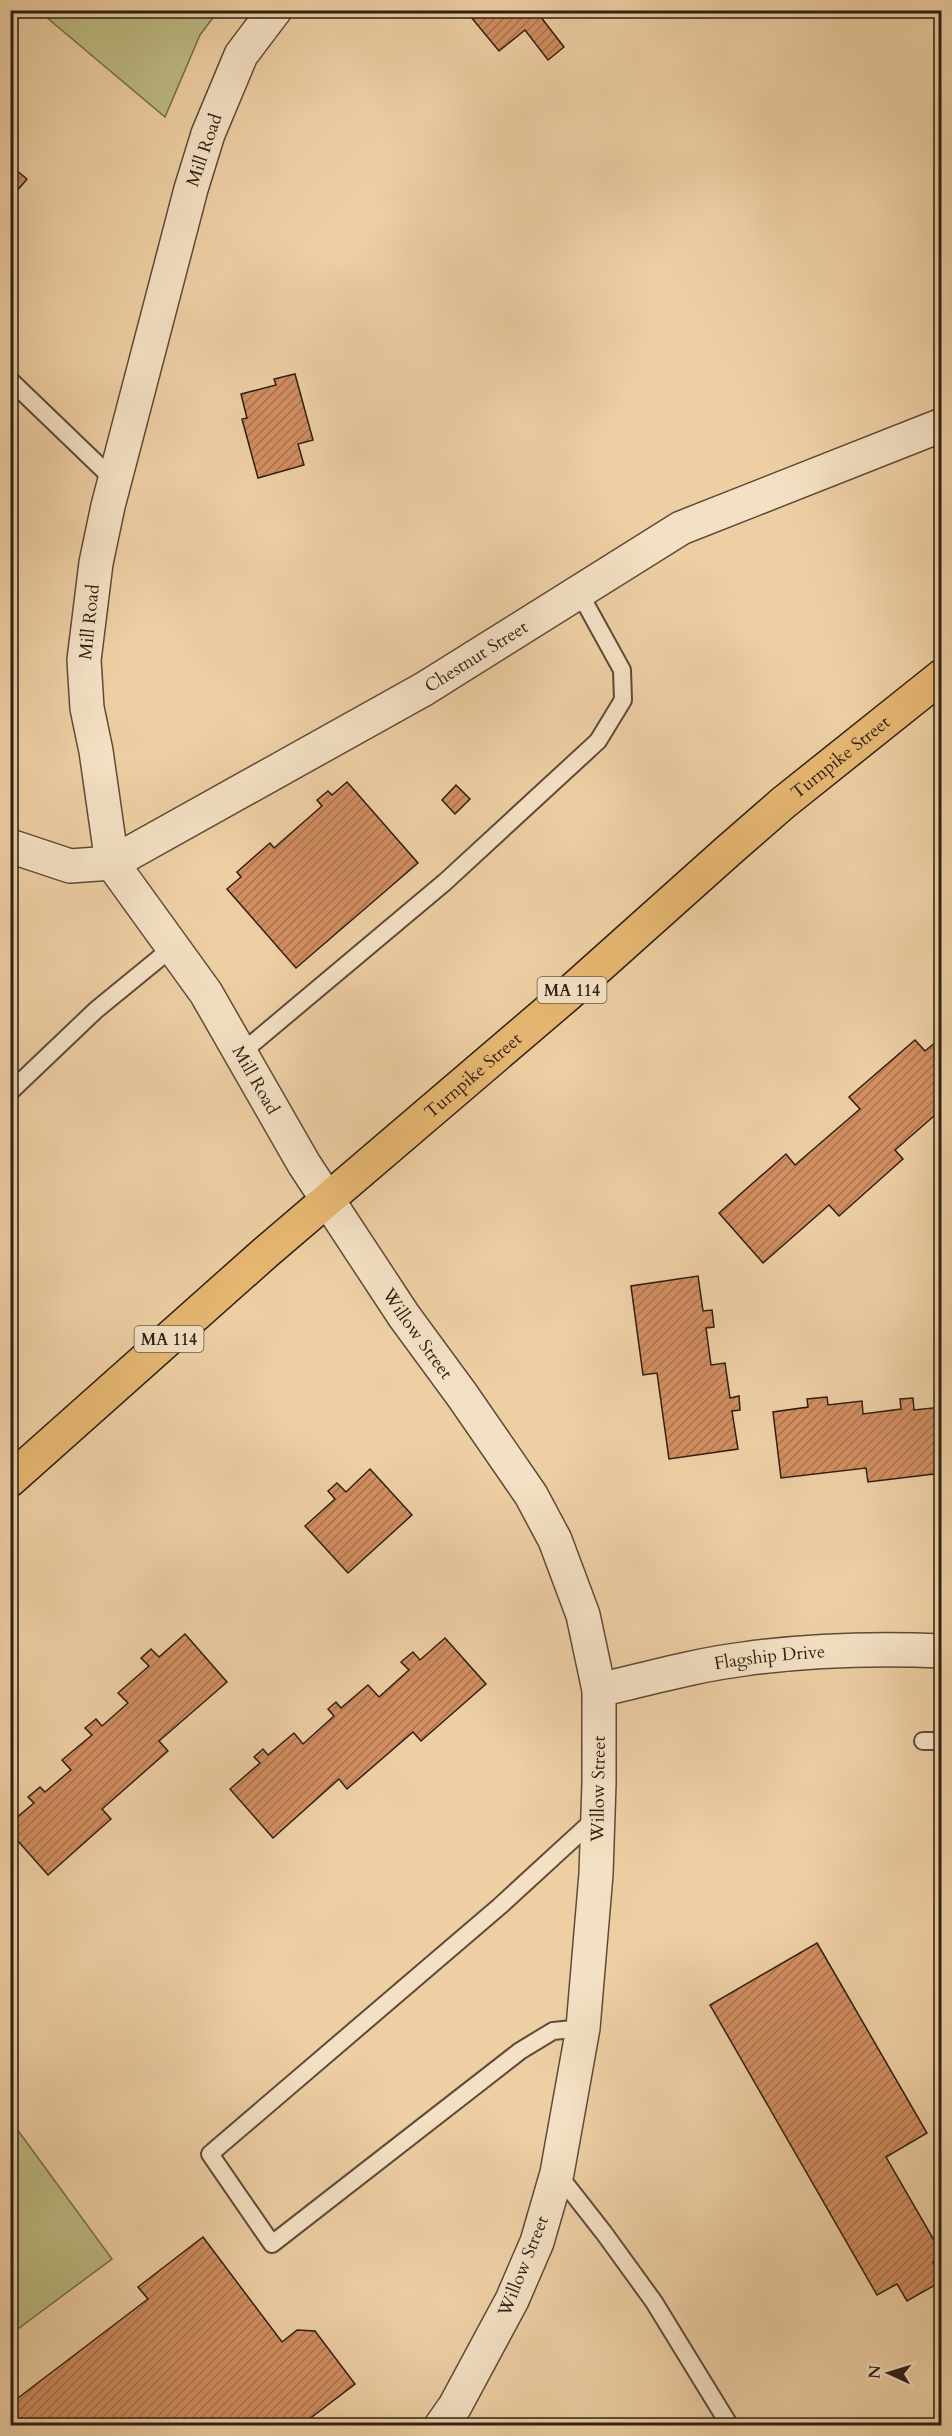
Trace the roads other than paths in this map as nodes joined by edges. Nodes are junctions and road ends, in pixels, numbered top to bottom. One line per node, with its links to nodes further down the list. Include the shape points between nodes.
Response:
1 (275, 10): 4 (street, Mill Road, via 240,55 208,134)
2 (10, 380): 4 (lane)
3 (942, 425): 5 (street, Chestnut Street, via 681,528)
4 (115, 481): 8 (street, Mill Road, via 96,563 84,660 87,708)
5 (579, 592): 8 (street, Chestnut Street, via 424,689); 10 (lane, via 622,670 623,700 598,741 445,882)
6 (942, 676): 12 (highway, Turnpike Street / MA 114, via 783,803 567,995)
7 (10, 846): 8 (street, Chestnut Street, via 70,866)
8 (112, 863): 9 (street, Mill Road)
9 (173, 947): 10 (street, Mill Road, via 206,993); 11 (lane, via 96,1010)
10 (240, 1054): 12 (street, Mill Road)
11 (10, 1092)
12 (328, 1199): 13 (highway, Turnpike Street / MA 114); 15 (street, Willow Street, via 404,1316 531,1495 555,1540 583,1615)
13 (10, 1480)
14 (942, 1651): 15 (street, Flagship Drive, via 882,1649 742,1659)
15 (599, 1690): 18 (street, Willow Street)
16 (923, 1741): 17 (lane)
17 (942, 1741)
18 (598, 1816): 19 (street, Willow Street); 19 (lane, via 500,1906 210,2154 272,2244 520,2051 553,2031)
19 (583, 2028): 20 (street, Willow Street)
20 (557, 2173): 21 (street, Willow Street, via 537,2242 512,2300); 22 (lane, via 654,2302)
21 (441, 2426)
22 (730, 2426)

